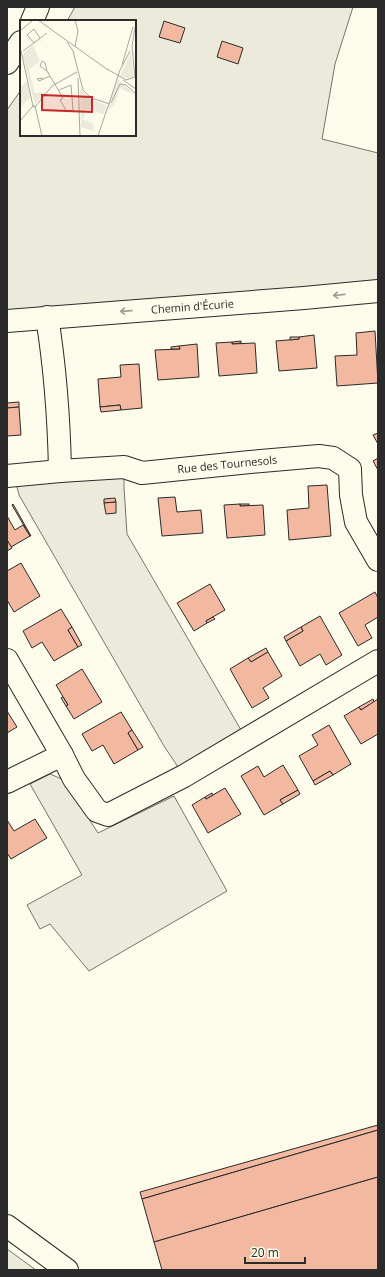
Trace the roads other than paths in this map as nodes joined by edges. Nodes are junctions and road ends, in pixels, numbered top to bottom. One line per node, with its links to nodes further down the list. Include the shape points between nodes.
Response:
1 (38, 7): 2 (street)
2 (32, 20)
3 (20, 44): 4 (street)
4 (7, 63)
5 (378, 290): 6 (street, Chemin d'Écurie, one-way to 6)
6 (47, 317): 7 (street, Chemin d'Écurie); 8 (street)
7 (7, 320)
8 (60, 471): 9 (street, Rue des Tournesols); 10 (street, Rue des Tournesols, via 124,467 142,473 319,456 333,458 350,470 356,522)
9 (7, 476)
10 (378, 560)
11 (7, 660): 13 (street)
12 (378, 662): 13 (street, via 184,776 108,815 97,811 74,779)
13 (62, 755): 14 (street)
14 (7, 782)
15 (7, 1226): 16 (street)
16 (67, 1270)

